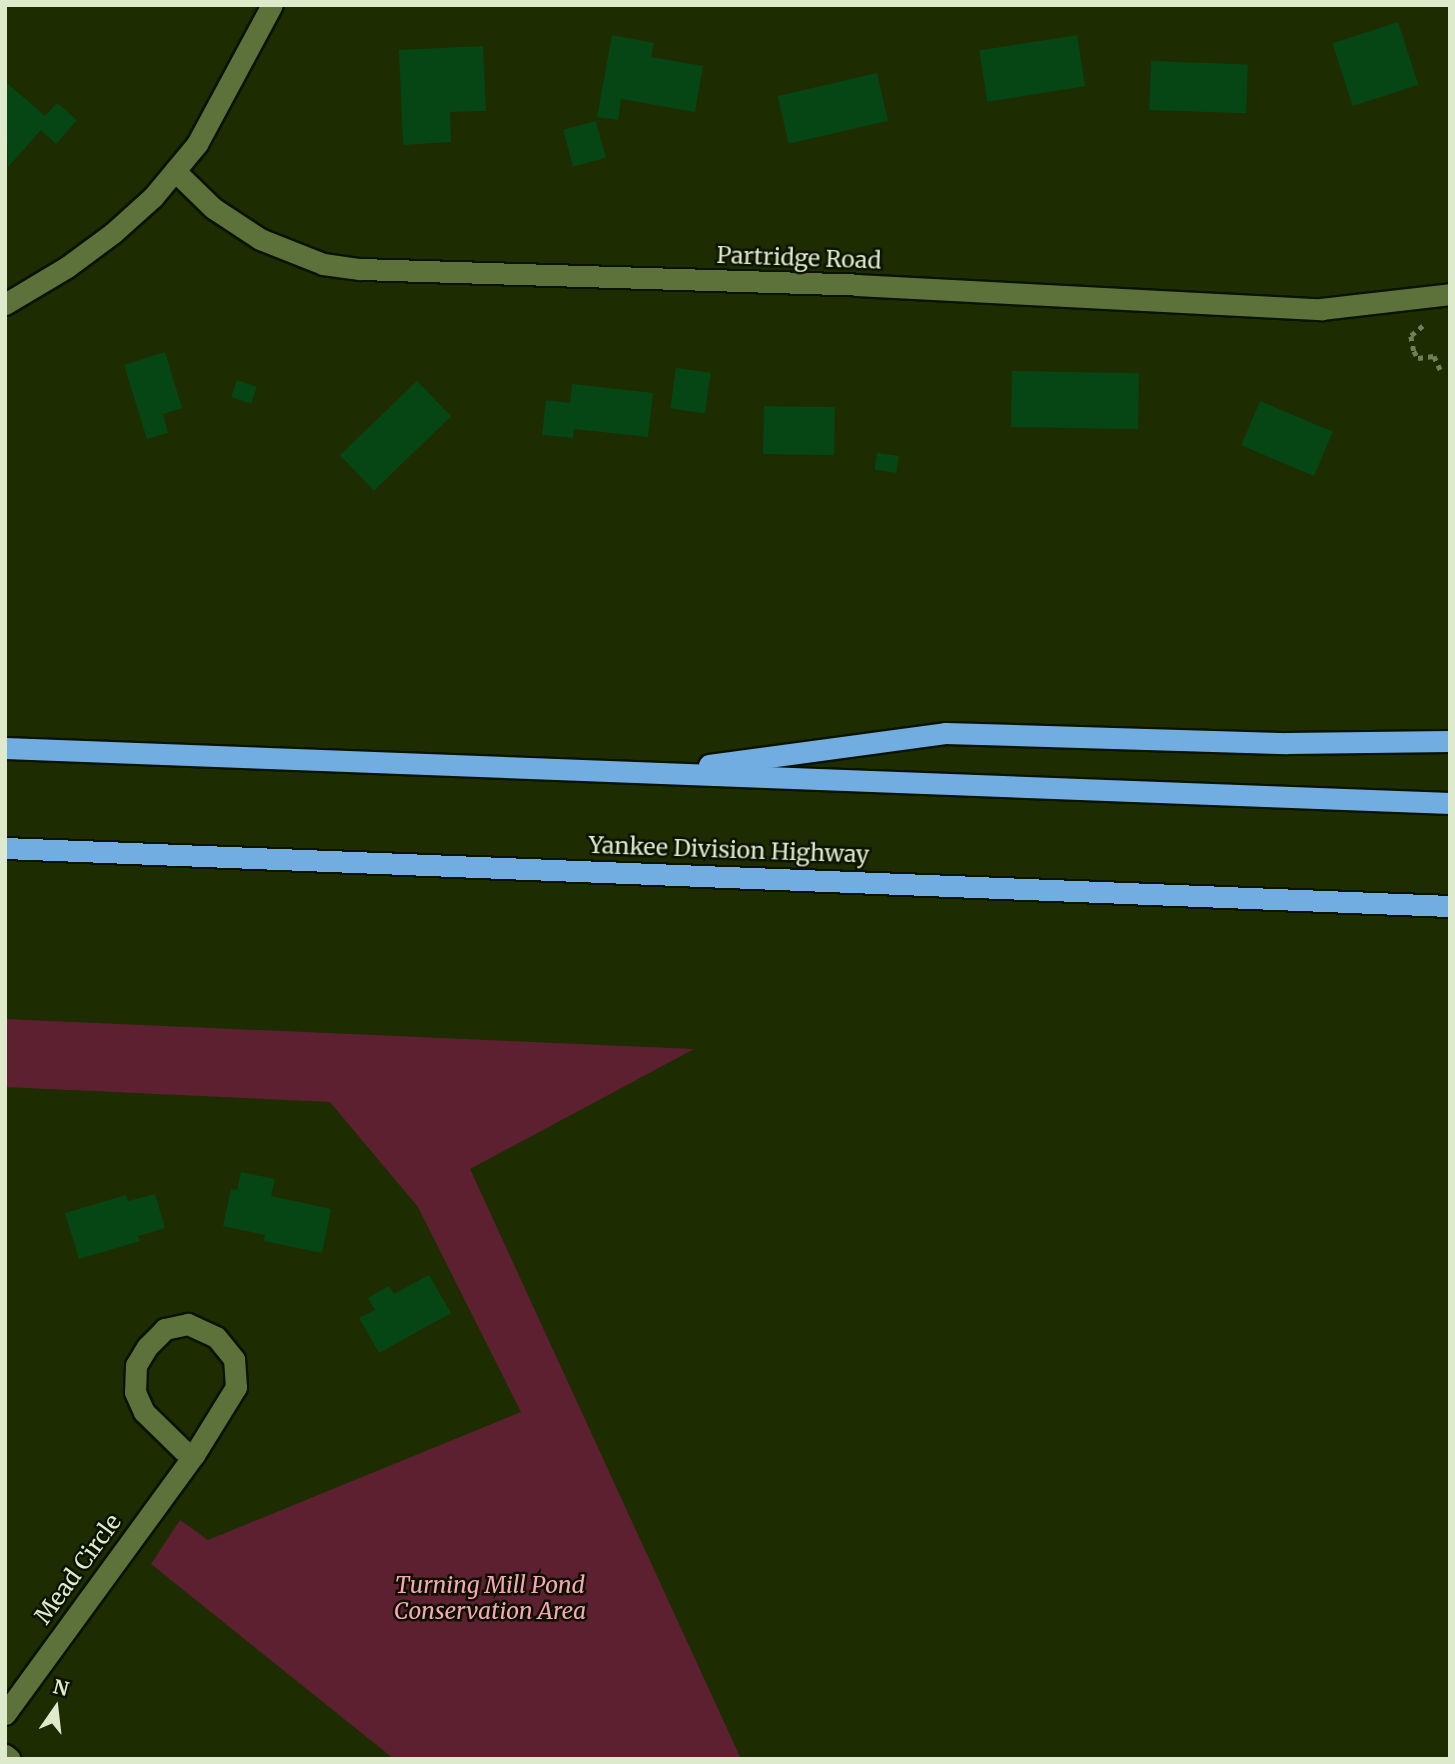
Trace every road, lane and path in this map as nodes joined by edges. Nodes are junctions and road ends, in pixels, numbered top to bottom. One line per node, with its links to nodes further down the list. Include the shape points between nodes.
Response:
1 (272, 5): 2 (street, via 197,144)
2 (175, 171): 3 (street, Partridge Road, via 213,208 250,233 303,257 342,267 856,285 1321,309); 4 (street, via 113,233)
3 (1450, 294)
4 (5, 304)
5 (1427, 323): 6 (path, via 1411,336 1414,351 1418,358 1434,356)
6 (1441, 371)
7 (1450, 741): 9 (highway, via 1287,743 945,733)
8 (5, 748): 9 (highway)
9 (650, 772): 10 (highway)
10 (1450, 803)
11 (5, 848): 12 (highway, Yankee Division Highway)
12 (1450, 906)
13 (194, 1455): 13 (street, Mead Circle, via 144,1412 135,1392 136,1364 147,1347 165,1329 188,1324 216,1337 234,1359 236,1387); 14 (street, Mead Circle)
14 (5, 1714)
15 (5, 1755): 16 (street)
16 (10, 1759)

